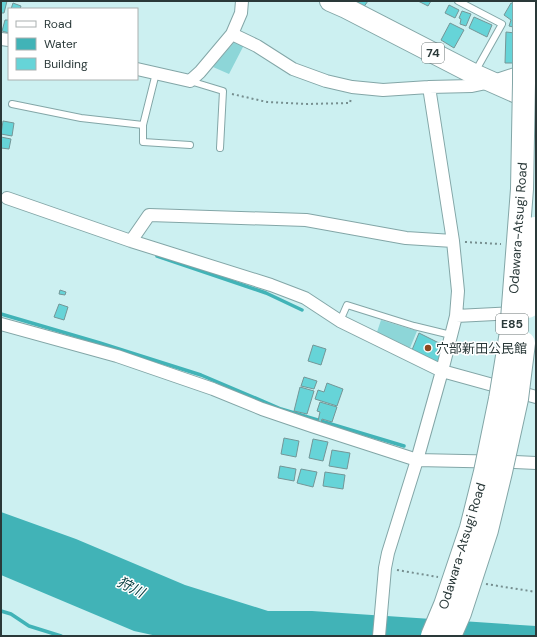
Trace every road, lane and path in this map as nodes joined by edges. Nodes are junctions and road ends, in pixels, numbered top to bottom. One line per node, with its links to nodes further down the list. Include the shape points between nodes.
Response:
1 (242, 1): 5 (street, via 241,13)
2 (330, 1): 9 (main road, 74)
3 (458, 1): 9 (lane, via 502,24)
4 (524, 1): 34 (highway, Odawara-Atsugi Road / E85, bridge, via 522,189 511,332 485,472 445,605)
5 (232, 34): 10 (street); 11 (street, via 293,69 326,82)
6 (536, 67): 9 (street)
7 (138, 69): 8 (street)
8 (156, 73): 10 (street); 16 (lane)
9 (483, 78): 12 (street, via 472,86); 15 (main road, 74, via 528,98)
10 (190, 81): 13 (lane)
11 (352, 87): 12 (street, via 383,90); 13 (path, via 350,103 267,102)
12 (429, 87): 22 (street)
13 (223, 91): 18 (lane)
14 (12, 104): 16 (lane, via 81,118)
15 (536, 105)
16 (143, 125): 17 (lane, via 143,142)
17 (190, 145)
18 (220, 148)
19 (536, 178): 35 (highway, Odawara-Atsugi Road / E85, bridge, via 532,267 517,399 487,530)
20 (7, 198): 21 (street)
21 (131, 240): 22 (street, via 149,215 306,220 406,238); 26 (street, via 305,298)
22 (453, 241): 23 (path); 25 (street, via 458,291)
23 (506, 244)
24 (536, 311): 25 (street)
25 (456, 316): 28 (street)
26 (340, 321): 28 (lane, via 347,305); 29 (street)
27 (1, 324): 31 (street, via 117,356 262,409)
28 (451, 335): 29 (street)
29 (442, 372): 30 (street); 31 (street)
30 (536, 397)
31 (417, 460): 32 (street); 33 (street, via 388,553)
32 (536, 463)
33 (379, 636)
34 (432, 636)
35 (450, 636)

